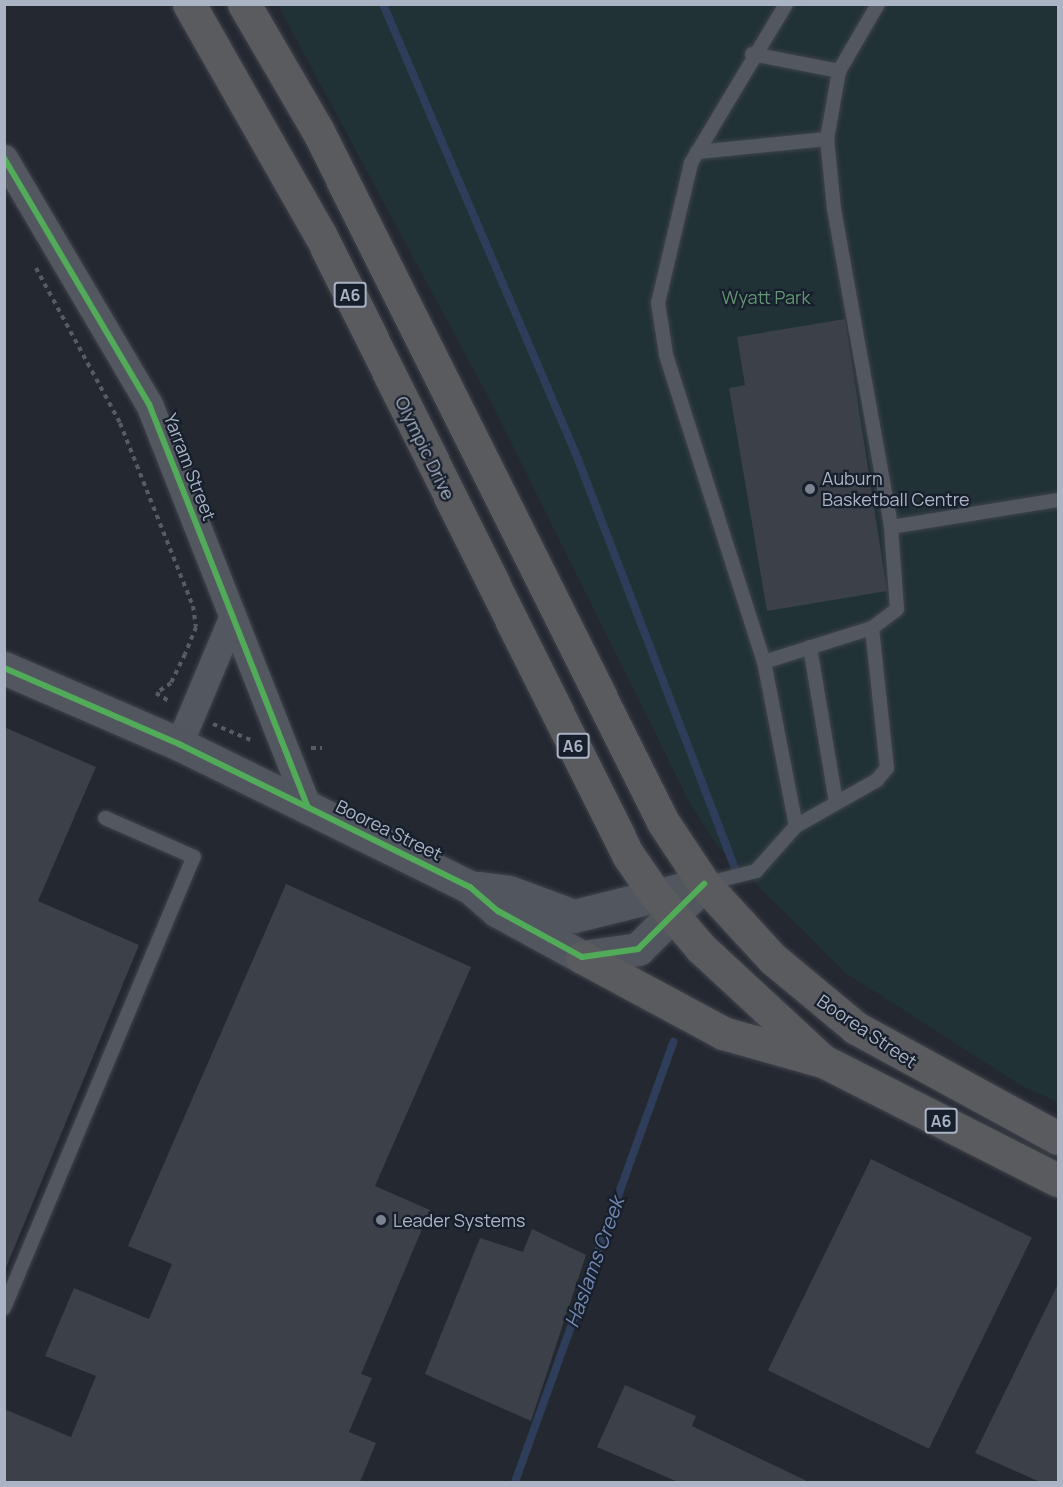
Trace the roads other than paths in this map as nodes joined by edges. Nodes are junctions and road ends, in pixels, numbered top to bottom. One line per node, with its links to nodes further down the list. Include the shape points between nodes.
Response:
1 (189, 4): 24 (highway, Olympic Drive / A6, via 321,236 623,844)
2 (244, 4): 22 (highway, Boorea Street / A6, via 318,131 668,830)
3 (786, 4): 5 (lane)
4 (878, 4): 6 (lane)
5 (752, 54): 6 (lane); 8 (lane)
6 (840, 72): 7 (lane)
7 (827, 140): 8 (lane); 11 (lane, via 834,209)
8 (697, 152): 15 (lane, via 680,194 658,303 660,326)
9 (4, 158): 12 (street, Yarram Street, via 149,404)
10 (1059, 500): 11 (lane)
11 (891, 527): 13 (lane, via 897,609)
12 (232, 618): 17 (street); 19 (street, Yarram Street)
13 (872, 628): 14 (lane); 18 (lane, via 887,768 878,780)
14 (810, 647): 15 (lane); 18 (lane)
15 (764, 662): 21 (lane)
16 (4, 669): 17 (street, Boorea Street)
17 (180, 744): 19 (street, Boorea Street)
18 (836, 802): 21 (lane)
19 (308, 807): 23 (street, Boorea Street)
20 (105, 818): 29 (lane, via 194,857)
21 (796, 826): 22 (lane, via 756,871)
22 (704, 884): 24 (street, Boorea Street); 27 (highway, Boorea Street / A6, via 773,959 856,1028)
23 (470, 887): 24 (street, Boorea Street, via 509,892 574,916); 25 (street, Boorea Street, via 498,911)
24 (663, 906): 25 (street, via 638,949); 26 (highway, A6)
25 (582, 957): 26 (highway, via 723,1033)
26 (823, 1061): 28 (highway, A6)
27 (1059, 1138)
28 (1059, 1180)
29 (4, 1308)

